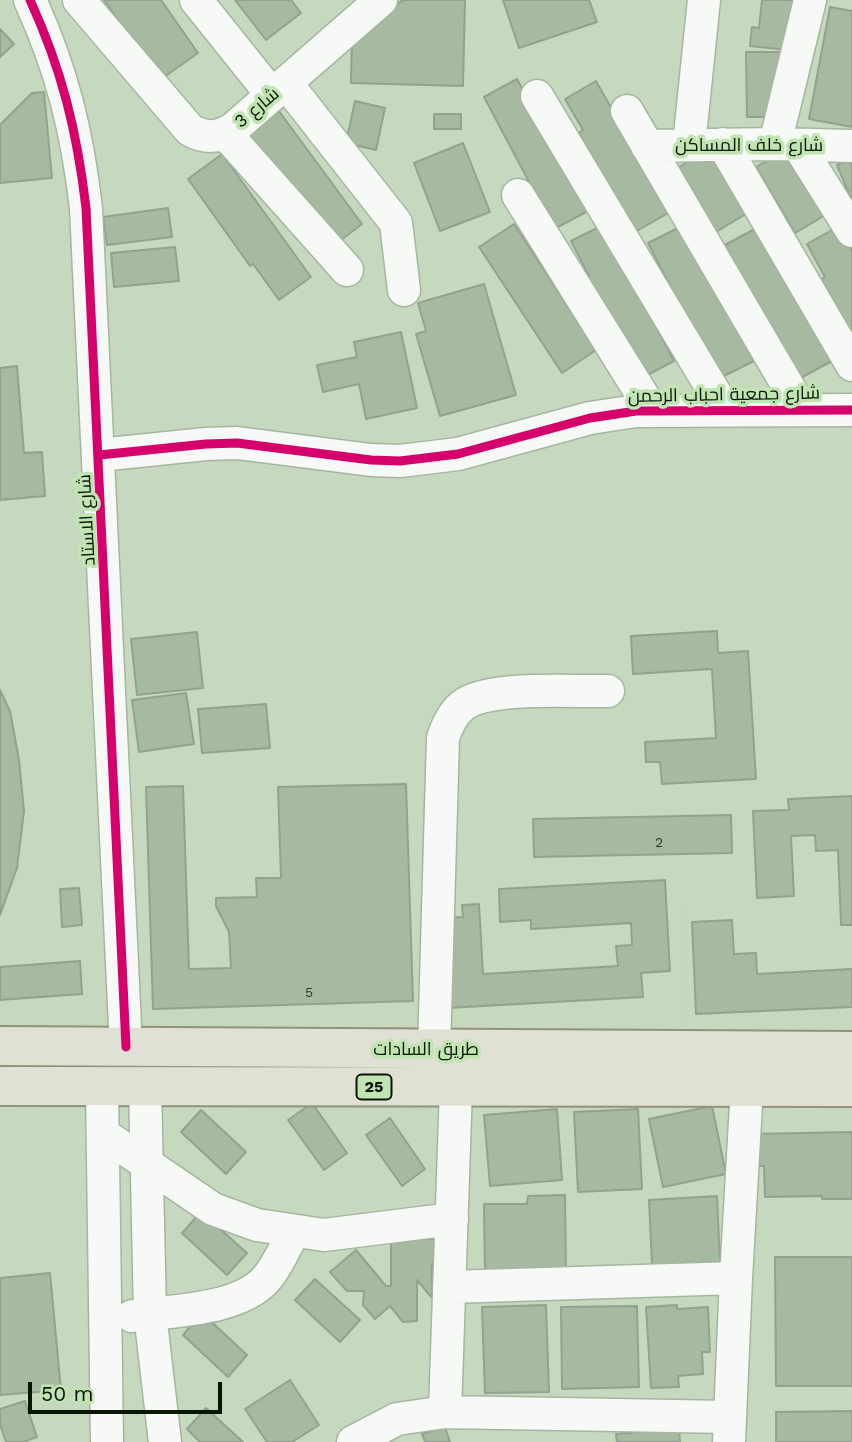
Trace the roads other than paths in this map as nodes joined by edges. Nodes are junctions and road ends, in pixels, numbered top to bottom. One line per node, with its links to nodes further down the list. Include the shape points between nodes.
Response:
1 (30, 0): 25 (street, شارع الاستاد, via 66,91 79,149)
2 (79, 0): 10 (street, شارع 3, via 190,130 208,137)
3 (196, 0): 7 (street)
4 (381, 0): 7 (street, شارع 3)
5 (704, 0): 11 (street)
6 (810, 0): 13 (street)
7 (279, 89): 10 (street, شارع 3); 19 (street, via 397,223)
8 (537, 96): 22 (street)
9 (626, 111): 14 (street)
10 (226, 134): 18 (street)
11 (689, 145): 12 (street, شارع خلف المساكن); 14 (street, شارع خلف المساكن)
12 (723, 145): 13 (street, شارع خلف المساكن); 20 (street)
13 (787, 145): 15 (street, شارع خلف المساكن); 17 (street)
14 (647, 146): 23 (street)
15 (852, 146)
16 (518, 195): 21 (street)
17 (852, 231)
18 (347, 270)
19 (404, 290)
20 (852, 365)
21 (651, 410): 22 (street, شارع جمعية احباب الرحمن); 25 (street, شارع جمعية احباب الرحمن, via 590,418 429,458 371,460 229,443)
22 (725, 410): 23 (street, شارع جمعية احباب الرحمن)
23 (802, 410): 24 (street, شارع جمعية احباب الرحمن)
24 (852, 410)
25 (99, 455): 28 (street, شارع الاستاد)
26 (608, 691): 29 (street, via 480,696 462,705 450,720 443,738)
27 (0, 1046): 28 (main road, طريق السادات / 25)
28 (126, 1047): 29 (main road, طريق السادات / 25)
29 (434, 1050): 30 (main road, طريق السادات / 25)
30 (852, 1051)
31 (0, 1086): 33 (main road, 25)
32 (145, 1086): 33 (main road, 25); 36 (main road, 25); 38 (street)
33 (102, 1087): 37 (street)
34 (747, 1087): 35 (main road, 25); 36 (main road, 25); 41 (street)
35 (852, 1087)
36 (456, 1088): 39 (street)
37 (103, 1134): 38 (street); 44 (street)
38 (146, 1164): 40 (street, via 213,1209 257,1225); 43 (street)
39 (452, 1219): 40 (street, via 324,1235); 42 (street)
40 (294, 1231): 43 (street, via 267,1278 252,1292 233,1301)
41 (736, 1278): 42 (street); 46 (street)
42 (449, 1287): 45 (street)
43 (150, 1314): 44 (street); 49 (street)
44 (106, 1320): 48 (street)
45 (445, 1412): 46 (street); 47 (street)
46 (729, 1429)
47 (403, 1431): 50 (street)
48 (107, 1442)
49 (165, 1442)
50 (353, 1442)

